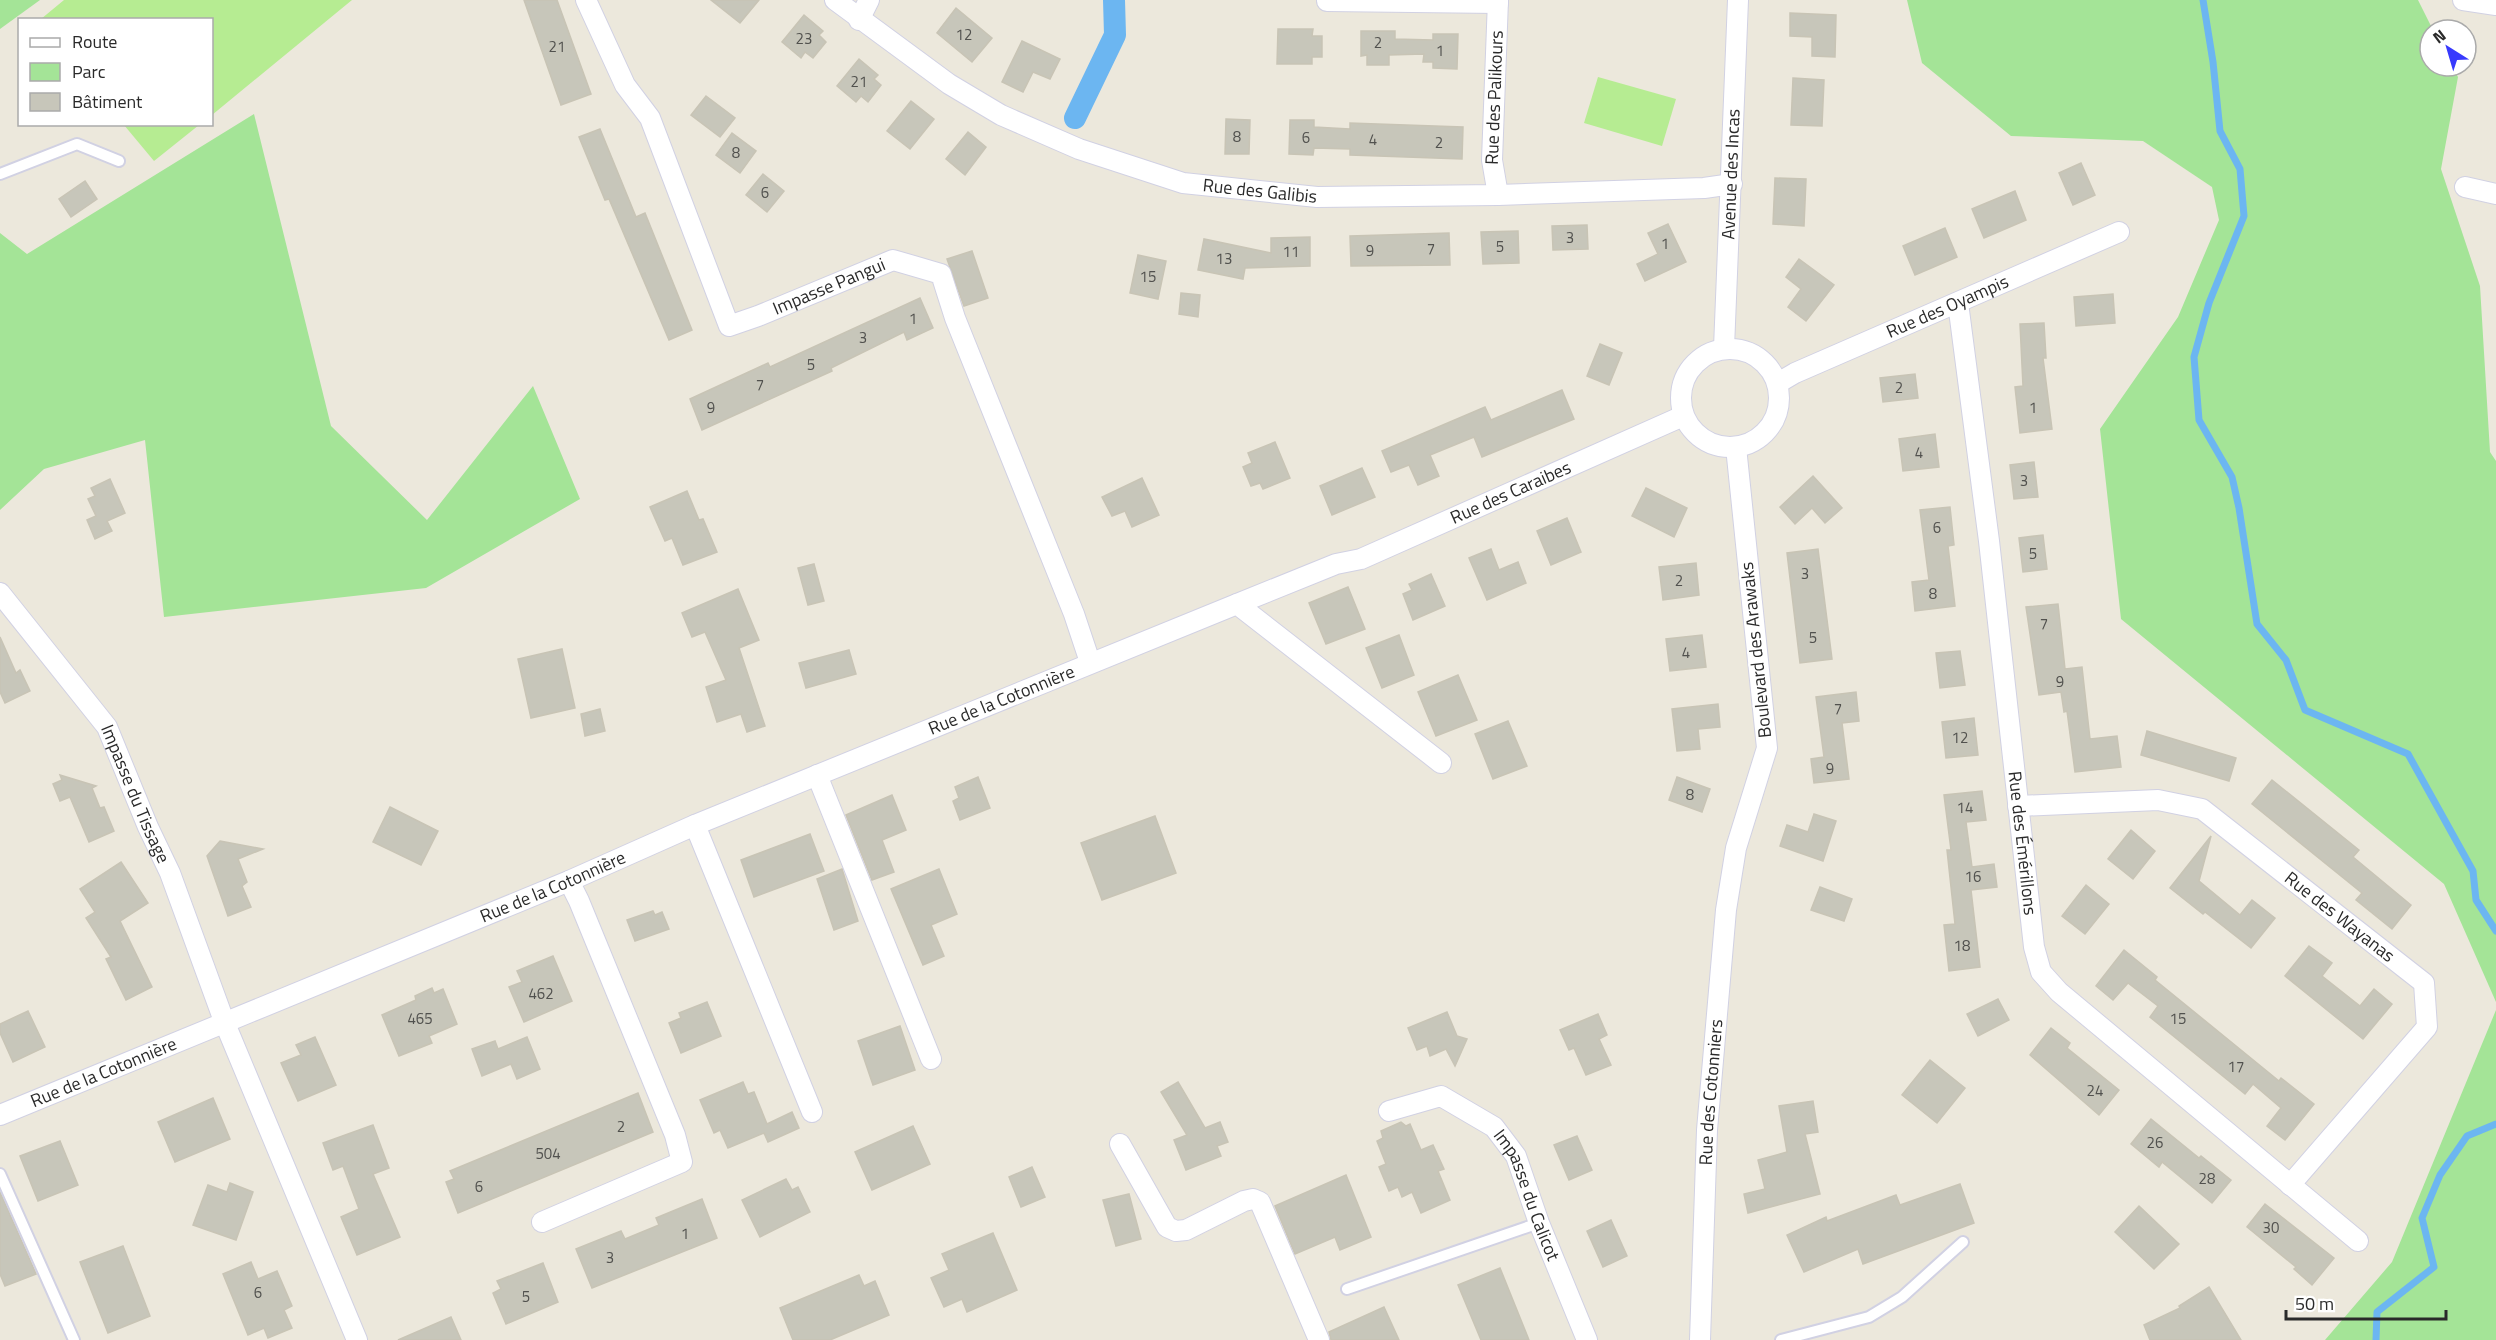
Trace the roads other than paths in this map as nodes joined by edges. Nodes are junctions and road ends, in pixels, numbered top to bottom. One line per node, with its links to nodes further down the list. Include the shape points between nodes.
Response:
1 (586, 0): 24 (street, Impasse Pangui, via 625,85 650,118 729,326 893,260 941,274 1074,614)
2 (835, 0): 9 (street, Rue des Galibis)
3 (869, 0): 9 (street)
4 (1738, 0): 12 (street, Avenue des Incas)
5 (2463, 0): 8 (street)
6 (1327, 1): 7 (street)
7 (1498, 2): 15 (street, Rue des Palikours, via 1492,160)
8 (2496, 4)
9 (859, 20): 15 (street, Rue des Galibis, via 949,84 1002,115 1079,148 1183,183 1317,197)
10 (119, 161): 11 (lane, via 77,144)
11 (0, 174)
12 (1732, 184): 15 (street, Rue des Galibis); 18 (street, Avenue des Incas)
13 (2465, 187): 14 (street)
14 (2496, 194)
15 (1498, 195)
16 (2119, 232): 17 (street, Rue des Oyampis)
17 (1958, 303): 19 (street, Rue des Oyampis); 27 (street, Rue des Émérillons)
18 (1724, 348): 19 (street, via 1751,352 1772,370); 20 (street, via 1692,365 1683,380)
19 (1778, 383): 21 (street, via 1776,417 1752,442)
20 (1683, 416): 21 (street, via 1698,437 1722,447); 23 (street, Rue des Caraibes, via 1361,559 1336,564)
21 (1736, 447): 29 (street, Boulevard des Arawaks, via 1767,748)
22 (0, 592): 31 (street, Impasse du Tissage, via 107,727 170,873)
23 (1238, 604): 24 (street, Rue de la Cotonnière); 25 (street)
24 (1098, 659): 26 (street, Rue de la Cotonnière)
25 (1441, 763)
26 (817, 775): 28 (street, Rue de la Cotonnière); 32 (street)
27 (2018, 806): 38 (street, Rue des Émérillons, via 2034,947 2041,972 2109,1035); 38 (street, Rue des Wayanas, via 2158,800 2202,809 2424,983 2427,1027)
28 (695, 825): 30 (street, Rue de la Cotonnière); 34 (street)
29 (1736, 848): 48 (street, Rue des Cotonniers, via 1725,910 1707,1130)
30 (569, 881): 31 (street, Rue de la Cotonnière); 39 (street, via 675,1135 682,1162)
31 (224, 1021): 35 (street, Rue de la Cotonnière); 45 (street, Impasse du Tissage)
32 (931, 1059)
33 (1389, 1111): 40 (street, Impasse du Calicot, via 1441,1096 1494,1127 1516,1156)
34 (812, 1112)
35 (0, 1115)
36 (1120, 1144): 46 (street, via 1167,1227 1176,1231 1186,1230 1244,1201 1260,1202)
37 (0, 1174): 44 (lane)
38 (2290, 1185): 41 (street, Rue des Émérillons)
39 (542, 1222)
40 (1539, 1223): 43 (lane); 47 (street, Impasse du Calicot)
41 (2358, 1241)
42 (1963, 1242): 49 (lane, via 1902,1297 1869,1317)
43 (1347, 1289)
44 (74, 1340)
45 (357, 1340)
46 (1319, 1340)
47 (1587, 1340)
48 (1700, 1340)
49 (1781, 1340)

